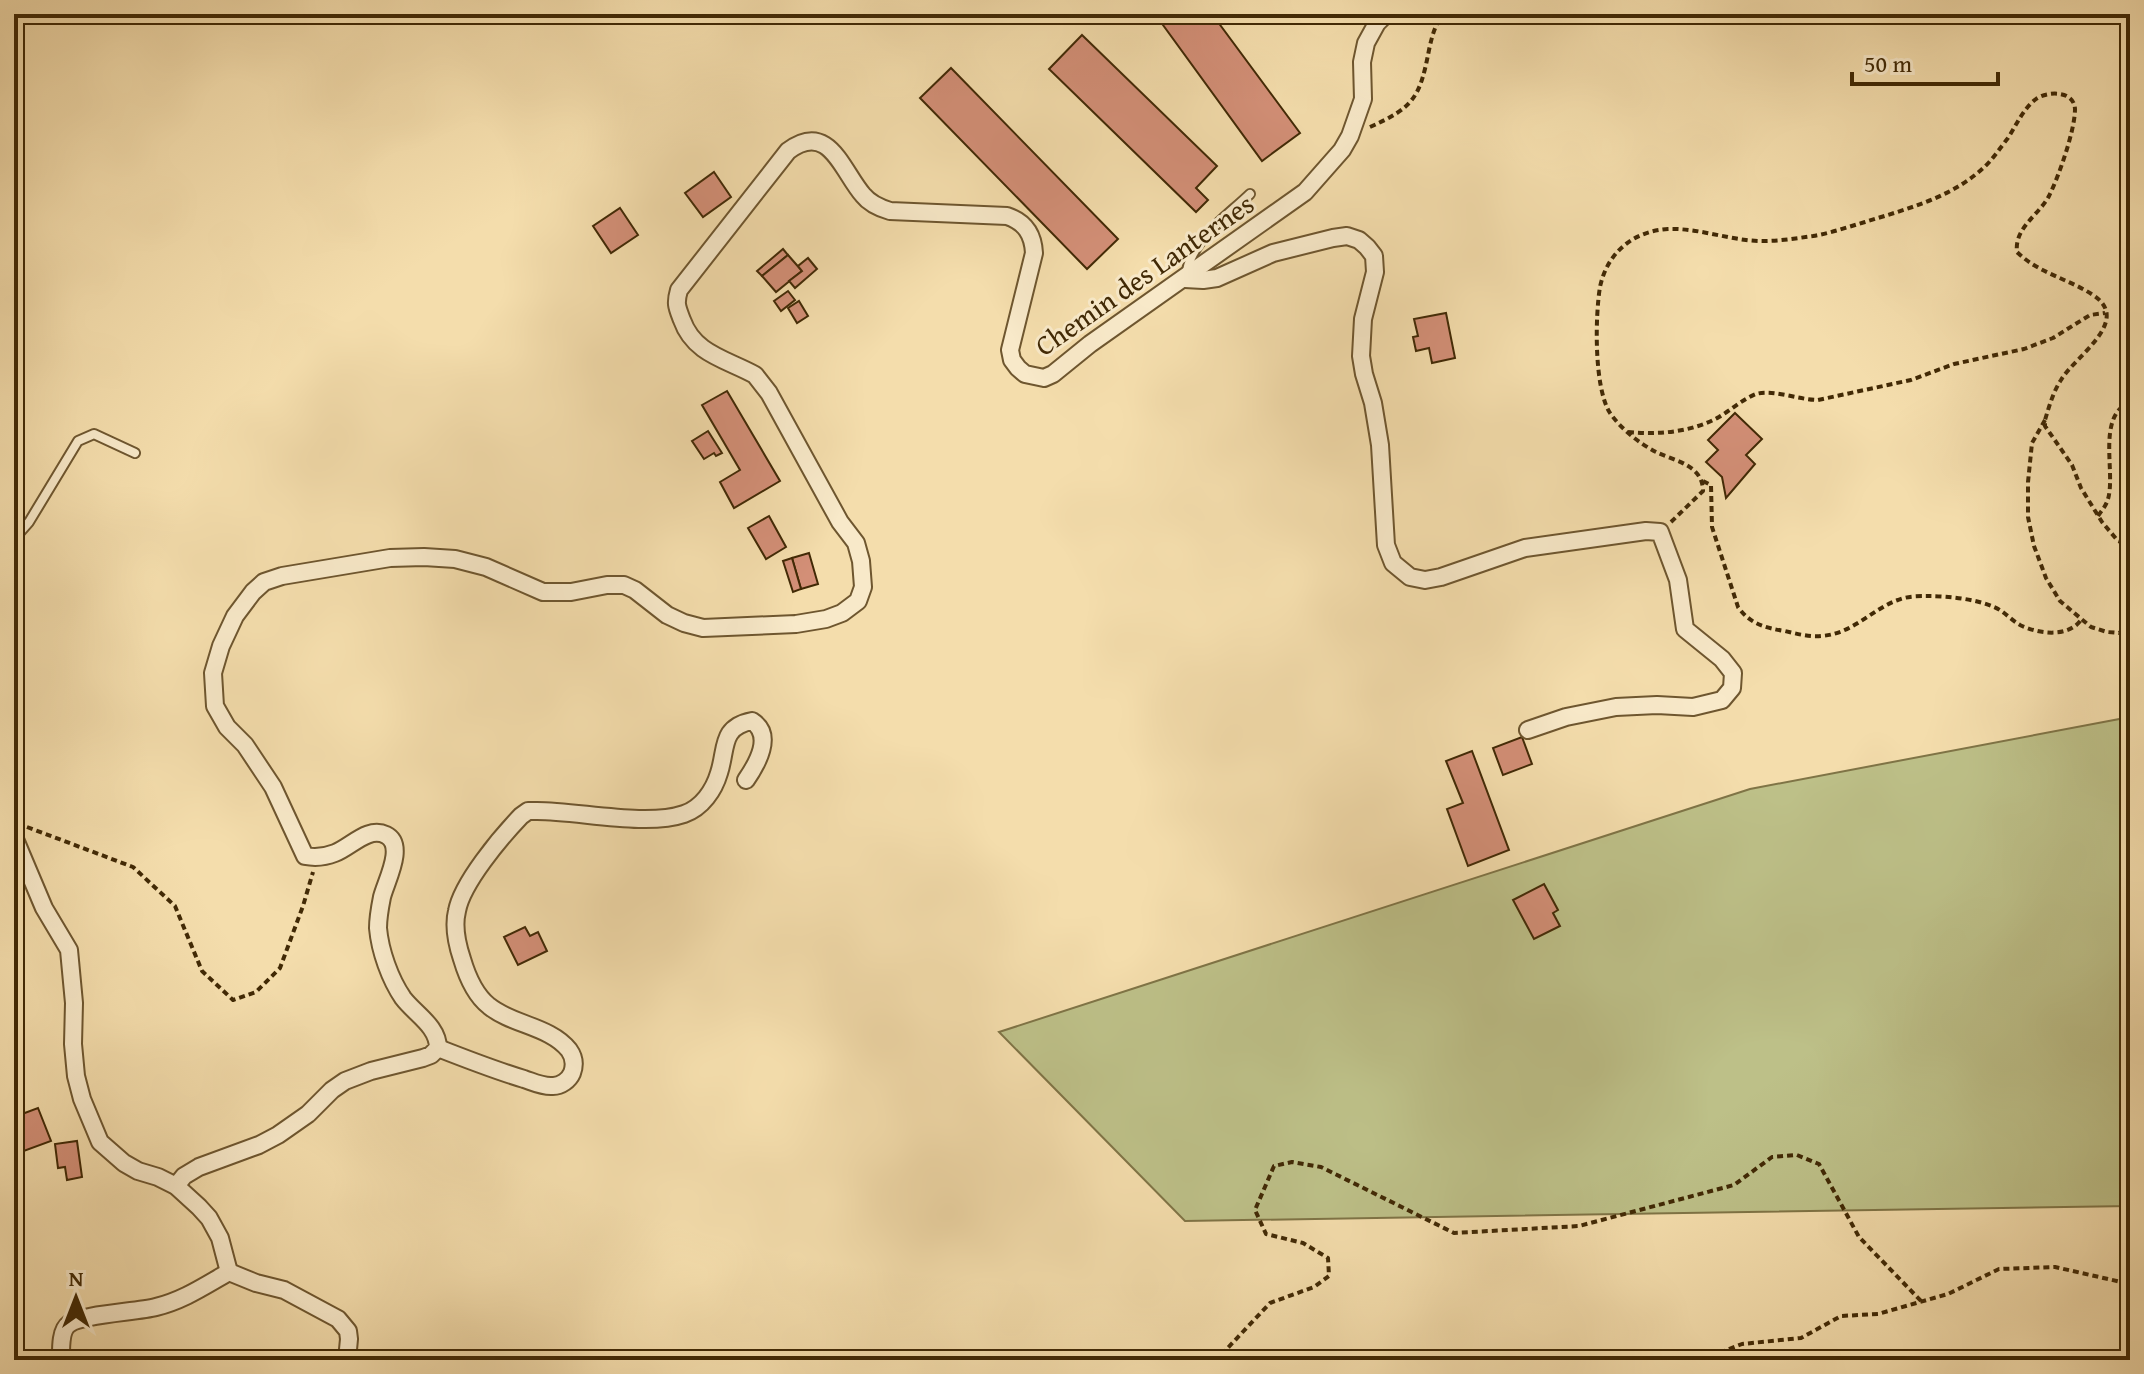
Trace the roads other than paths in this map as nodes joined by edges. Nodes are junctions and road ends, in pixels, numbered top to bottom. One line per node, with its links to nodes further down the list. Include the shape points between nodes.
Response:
1 (1386, 14): 3 (street, Chemin des Lanternes, via 1366,43 1363,99 1342,150 1305,192)
2 (1250, 194): 3 (lane, via 1197,245)
3 (1185, 279): 6 (street, via 1217,278 1273,253 1347,236 1374,256 1361,356 1380,445 1386,545 1393,563 1410,577 1441,577 1525,548 1660,532 1678,580 1685,629 1722,659 1733,673 1732,688 1722,700 1693,707 1616,707); 9 (street, Chemin des Lanternes, via 1053,374 1025,374 1010,350 1034,253 1024,225 1007,216 876,206 830,148 804,142 788,151 679,290 676,303 686,331 699,347 755,375 769,393 856,543 863,587 858,601 826,619 703,628 667,615 624,585 543,592 455,559 390,558 282,576 253,592 221,646 213,673 215,706 273,787 305,856 339,852 372,833 383,833 394,843 381,900 382,950 403,997 431,1027)
4 (135, 453): 5 (lane, via 94,434 78,441)
5 (14, 539)
6 (1528, 730)
7 (746, 780): 9 (street, via 761,754 762,731 752,721 727,737 719,774 706,799 685,814 651,819 528,811 521,816 467,886 455,932 465,970 480,996 490,1007 561,1042 572,1054 571,1076 562,1084 540,1084)
8 (14, 837): 10 (street, via 44,908 69,950 76,1076 100,1142 124,1163)
9 (438, 1048): 10 (street, via 423,1058 345,1081 278,1135 199,1167)
10 (176, 1186): 11 (street, via 209,1218)
11 (229, 1272): 12 (street, via 175,1301 68,1324); 13 (street, via 284,1290 338,1319 348,1331)
12 (61, 1360)
13 (347, 1360)

